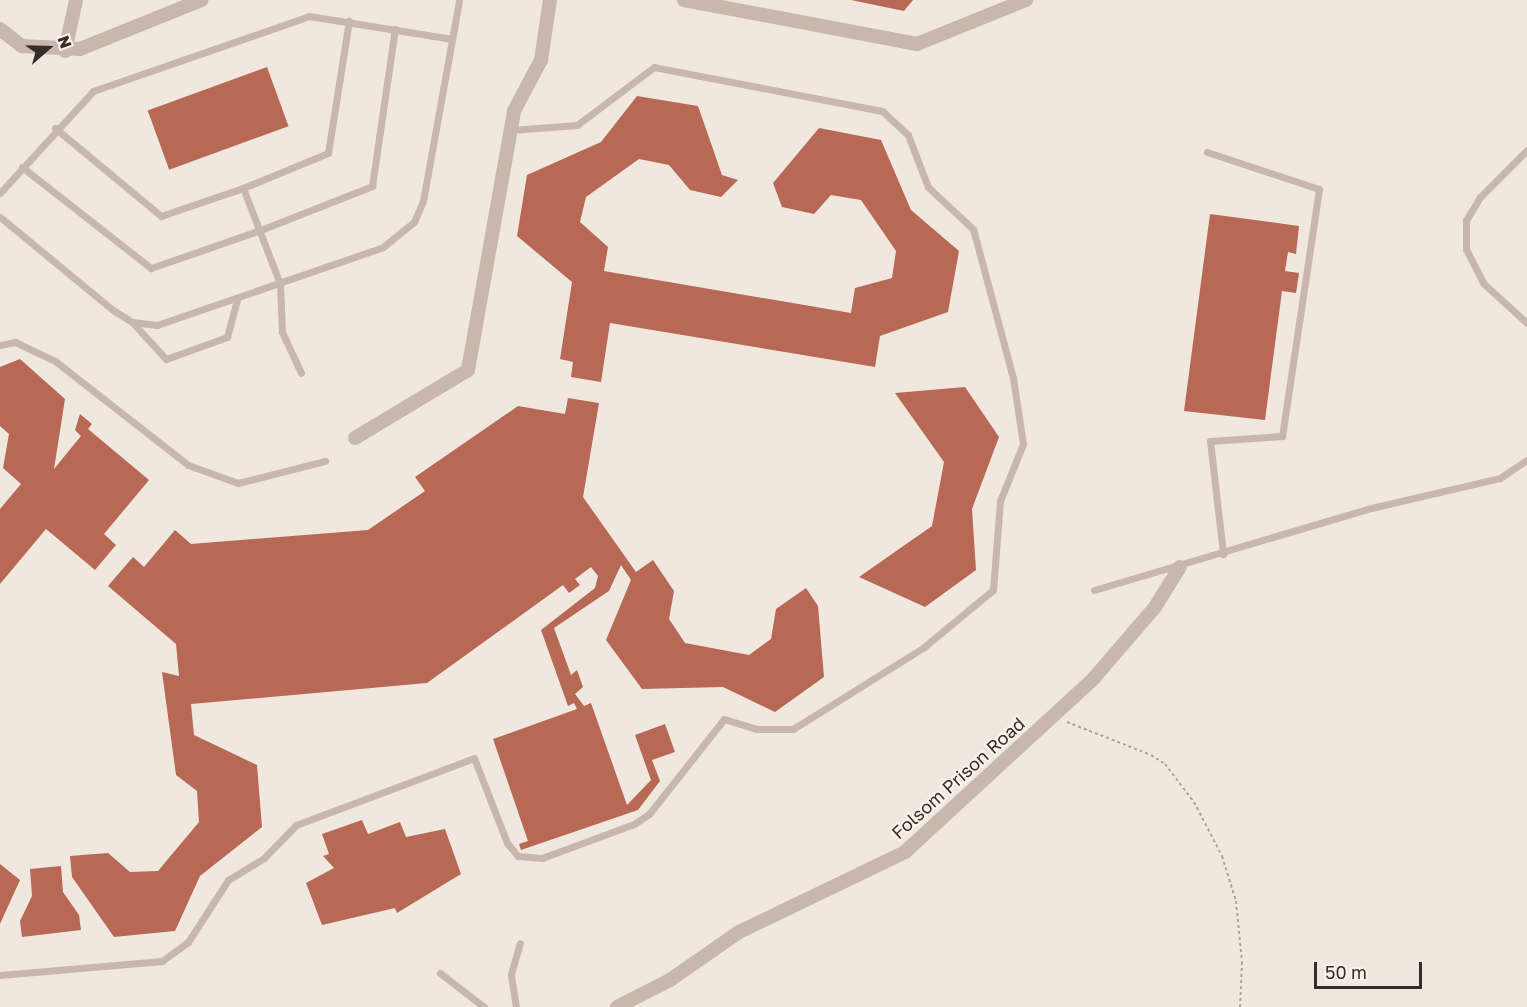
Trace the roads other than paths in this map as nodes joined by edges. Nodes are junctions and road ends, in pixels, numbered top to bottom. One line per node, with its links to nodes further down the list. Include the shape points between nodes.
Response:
1 (76, 0): 12 (street)
2 (201, 0): 7 (street)
3 (459, 0): 11 (lane)
4 (550, 0): 14 (street, via 541,60 514,111)
5 (684, 0): 6 (street, via 917,44)
6 (1026, 0)
7 (186, 3): 12 (street)
8 (349, 21): 10 (lane); 13 (lane, via 309,16 93,91); 18 (lane, via 328,153)
9 (0, 29): 12 (street, via 22,46)
10 (396, 29): 11 (lane); 21 (lane, via 372,186)
11 (452, 39): 22 (lane, via 414,222 383,247)
12 (64, 51)
13 (55, 128): 17 (lane); 18 (lane, via 161,216)
14 (510, 130): 28 (street, via 468,370); 36 (lane, via 577,125 654,67 882,111 908,135 928,187 973,229 1013,378 1023,444 1000,501 993,590 924,647 793,729 756,729 724,719 649,814 634,824 542,858 518,856 507,843 474,758 296,825 264,858 228,880 188,942 162,961)
15 (1527, 150): 25 (lane, via 1480,197 1466,220 1466,249 1484,283)
16 (1207, 152): 31 (lane, via 1319,189 1282,436 1210,441)
17 (22, 167): 19 (lane); 21 (lane, via 151,268)
18 (243, 188): 21 (lane)
19 (0, 193)
20 (0, 217): 24 (lane)
21 (258, 231): 22 (lane)
22 (280, 284): 23 (lane); 27 (lane, via 282,332)
23 (237, 299): 24 (lane, via 157,325); 24 (lane, via 227,337 166,358)
24 (132, 322)
25 (1527, 323)
26 (0, 345): 30 (lane, via 15,342 55,361 188,465 228,480 238,483)
27 (301, 373)
28 (355, 438)
29 (1527, 460): 31 (lane, via 1500,478 1367,509)
30 (325, 462)
31 (1223, 554): 32 (lane)
32 (1180, 567): 33 (lane); 39 (street, Folsom Prison Road, via 1126,644 905,852 748,927 670,980)
33 (1094, 590)
34 (520, 944): 38 (lane, via 511,974)
35 (440, 973): 37 (lane)
36 (0, 975)
37 (484, 1007)
38 (516, 1007)
39 (618, 1007)

